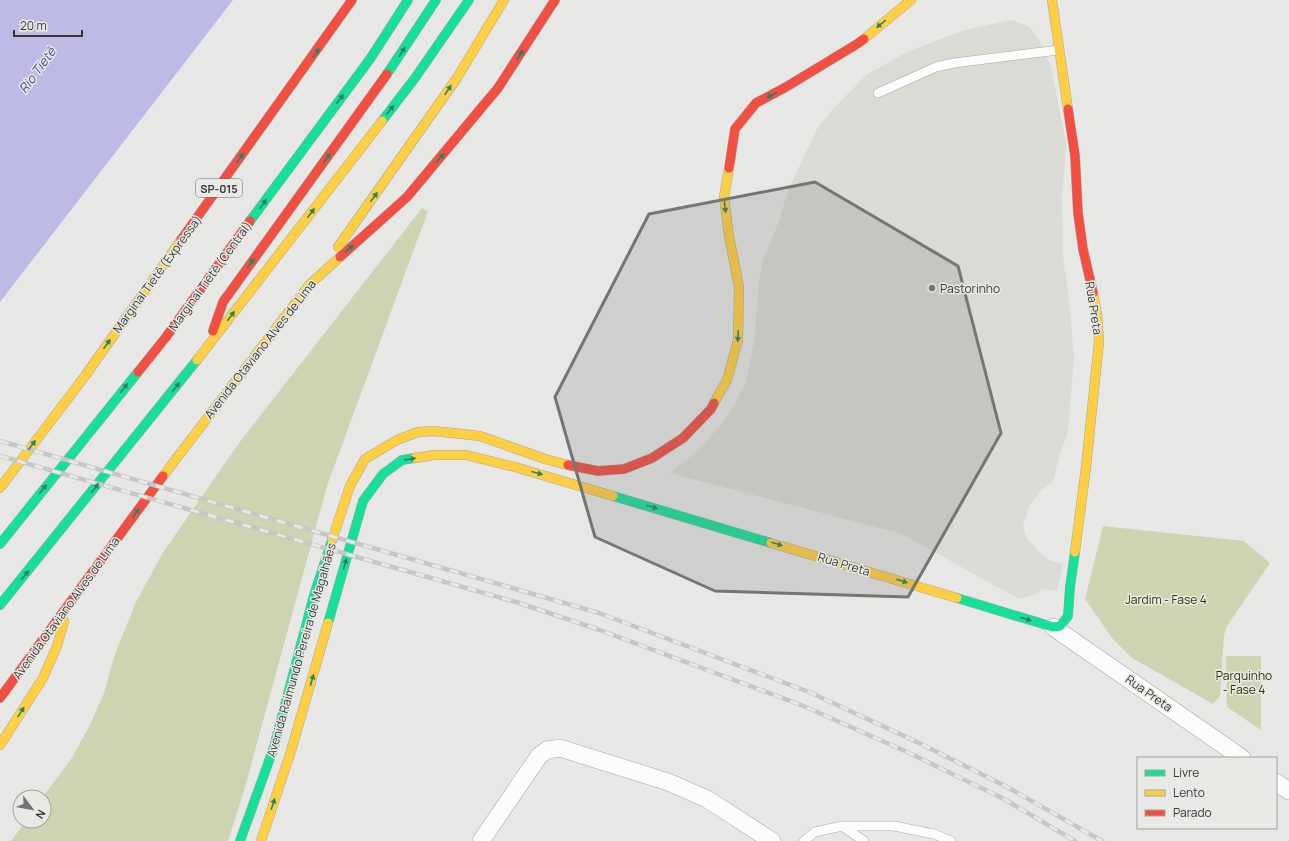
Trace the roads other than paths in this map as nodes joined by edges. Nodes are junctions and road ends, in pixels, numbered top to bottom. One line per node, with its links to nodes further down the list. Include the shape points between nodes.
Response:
1 (352, 0): 14 (main road, Marginal Tietê (Expressa) / SP-015, one-way to 1, via 85,376)
2 (408, 0): 16 (main road, Marginal Tietê (Central), one-way to 2, via 166,337 370,59)
3 (436, 0): 12 (main road, one-way to 3, via 223,302 377,89)
4 (469, 0): 12 (main road, one-way to 4, via 415,78)
5 (504, 0): 11 (main road, one-way to 5, via 333,256 414,141)
6 (555, 0): 11 (main road, Avenida Otaviano Alves de Lima, one-way to 6, via 412,191 498,88)
7 (911, 0): 13 (main road, Avenida Raimundo Pereira de Magalhães, one-way to 13, via 857,44 756,103 735,129 724,197 739,287 738,340 727,380 711,409 683,438 652,458)
8 (1049, 2): 9 (main road, Rua Preta)
9 (1060, 50): 10 (lane, via 936,67); 19 (main road, Rua Preta, via 1075,156 1078,213 1096,307 1099,342 1086,467 1070,580)
10 (878, 93)
11 (309, 285): 18 (main road, Avenida Otaviano Alves de Lima, one-way to 11, via 184,447)
12 (208, 347): 17 (main road, one-way to 12)
13 (624, 469): 15 (main road, via 618,474); 28 (main road, Avenida Raimundo Pereira de Magalhães, via 598,471 576,468 480,436 434,431 418,432 397,440 365,459 350,486 314,595 274,747)
14 (0, 488)
15 (615, 488): 20 (main road, Rua Preta, one-way to 20, via 626,499); 29 (main road, Avenida Raimundo Pereira de Magalhães, one-way to 15, via 293,743 363,501 383,474 402,460 434,455 466,455)
16 (0, 544)
17 (0, 606)
18 (68, 606): 22 (main road, Avenida Otaviano Alves de Lima); 23 (main road, one-way to 18, via 43,678 57,646)
19 (1068, 616): 20 (main road, via 1060,626); 21 (street, Rua Preta, via 1072,629)
20 (1053, 627): 21 (street)
21 (1086, 649): 24 (street, Rua Preta)
22 (0, 698)
23 (0, 745)
24 (1241, 757)
25 (1277, 783): 26 (street)
26 (1289, 791)
27 (842, 826): 32 (lane, via 815,832); 33 (lane); 34 (lane, via 894,826 934,834)
28 (240, 841)
29 (261, 841)
30 (481, 841): 31 (street, via 539,756 547,750 560,748 668,782 707,799)
31 (772, 841)
32 (804, 841)
33 (864, 841)
34 (951, 841)

